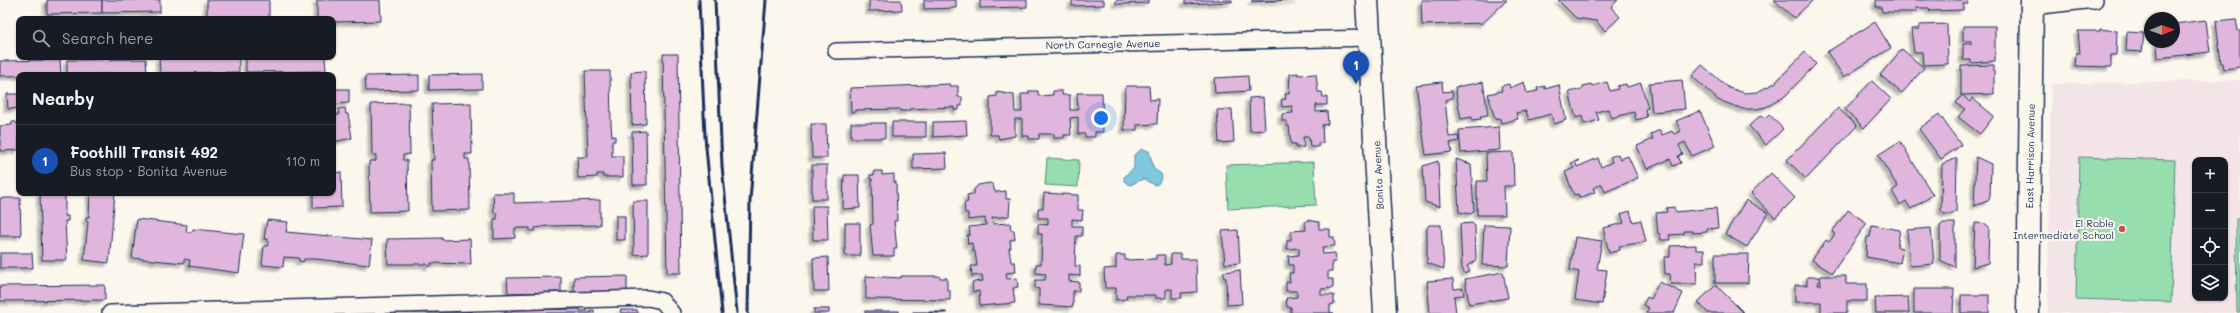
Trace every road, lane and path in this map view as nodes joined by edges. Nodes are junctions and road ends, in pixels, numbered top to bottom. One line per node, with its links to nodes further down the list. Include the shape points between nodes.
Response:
1 (1367, 0): 4 (main road, Bonita Avenue)
2 (2095, 0): 3 (street)
3 (2032, 4): 9 (main road, East Harrison Avenue)
4 (1370, 38): 5 (street, North Carnegie Avenue); 8 (main road, Bonita Avenue)
5 (836, 51)
6 (110, 313): 7 (street, via 648,298 662,301)
7 (672, 313)
8 (1385, 313)
9 (2028, 313)

